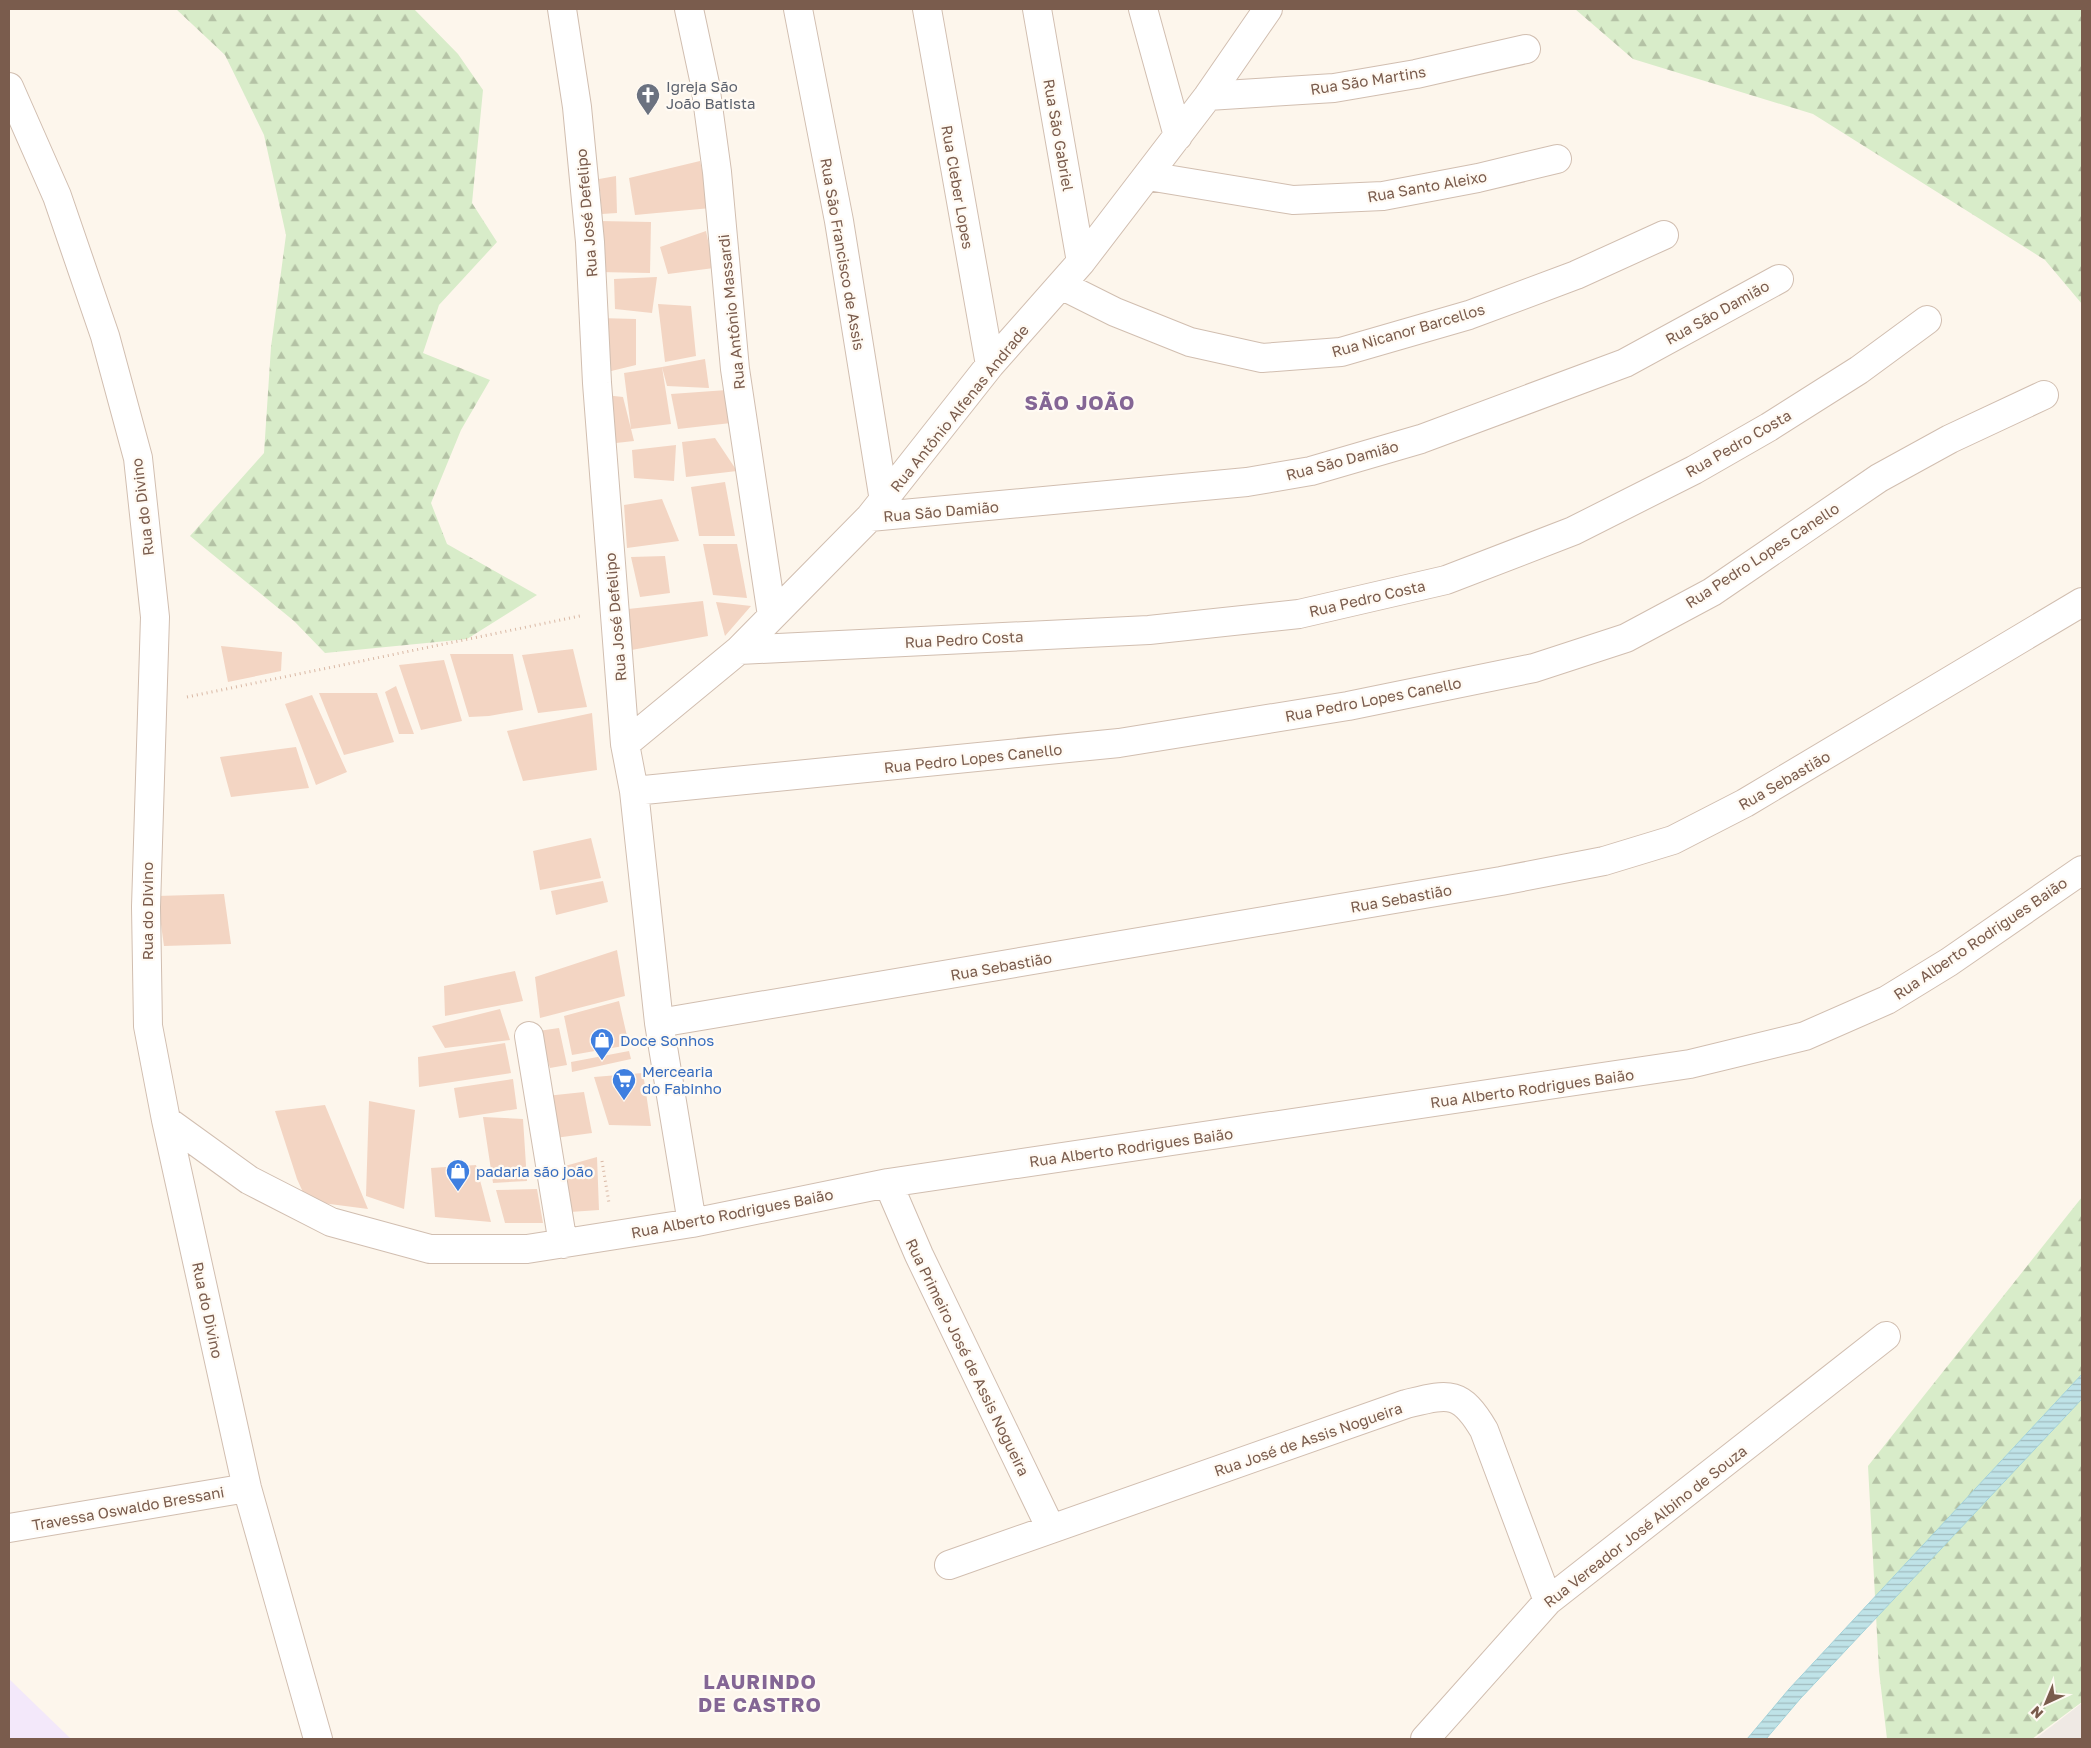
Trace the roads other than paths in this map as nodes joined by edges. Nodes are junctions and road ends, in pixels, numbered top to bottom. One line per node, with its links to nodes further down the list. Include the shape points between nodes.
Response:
1 (562, 9): 25 (street, Rua José Defelipo, via 577,108 590,242 597,382)
2 (689, 9): 23 (street, Rua Antônio Massardi, via 705,84 735,369)
3 (798, 9): 21 (street, Rua São Francisco de Assis, via 838,221)
4 (927, 9): 19 (street, Rua Cleber Lopes)
5 (1037, 9): 15 (street, Rua São Gabriel)
6 (1143, 9): 11 (street)
7 (1268, 9): 10 (street, Rua Antônio Alfenas Andrade)
8 (1526, 49): 10 (street, Rua São Martins, via 1416,74 1334,88)
9 (9, 87): 30 (street, Rua do Divino, via 57,196 105,336 138,458 155,617 146,907 148,1026)
10 (1208, 96): 11 (street, Rua Antônio Alfenas Andrade)
11 (1178, 136): 13 (street, Rua Antônio Alfenas Andrade)
12 (1557, 159): 13 (street, Rua Santo Aleixo, via 1383,196 1303,200)
13 (1148, 176): 15 (street, Rua Antônio Alfenas Andrade)
14 (1664, 235): 17 (street, Rua Nicanor Barcellos, via 1576,275 1469,315 1341,352 1262,358 1190,342)
15 (1082, 262): 17 (street, Rua Antônio Alfenas Andrade)
16 (1779, 279): 21 (street, Rua São Damião, via 1625,363 1421,439 1311,470 1247,482)
17 (1061, 286): 19 (street, Rua Antônio Alfenas Andrade)
18 (1927, 320): 24 (street, Rua Pedro Costa, via 1859,370 1694,470 1573,531 1446,580 1299,614 1149,630)
19 (990, 365): 21 (street, Rua Antônio Alfenas Andrade)
20 (2044, 395): 26 (street, Rua Pedro Lopes Canello, via 1950,439 1879,478 1712,592 1643,629 1626,638 1534,668 1348,706 1119,743)
21 (877, 509): 23 (street, Rua Antônio Alfenas Andrade)
22 (2082, 602): 28 (street, Rua Sebastião, via 1745,803 1673,840 1613,858 1501,881)
23 (772, 616): 24 (street, Rua Antônio Alfenas Andrade)
24 (739, 650): 25 (street, Rua Antônio Alfenas Andrade)
25 (626, 744): 26 (street, Rua José Defelipo)
26 (634, 792): 28 (street, Rua José Defelipo)
27 (2082, 870): 31 (street, Rua Alberto Rodrigues Baião, via 1949,962 1887,1000 1805,1036 1690,1064)
28 (659, 1023): 32 (street, Rua José Defelipo)
29 (529, 1036): 33 (street)
30 (166, 1120): 33 (street, Rua Alberto Rodrigues Baião, via 249,1180 331,1222 430,1249 527,1249); 35 (street, Rua do Divino)
31 (888, 1184): 32 (street, Rua Alberto Rodrigues Baião); 37 (street, Rua Primeiro José de Assis Nogueira, via 918,1255)
32 (692, 1223): 33 (street, Rua Alberto Rodrigues Baião)
33 (563, 1244)
34 (1886, 1336): 39 (street, Rua Vereador José Albino de Souza)
35 (247, 1488): 36 (street, Travessa Oswaldo Bressani); 40 (street, Rua do Divino)
36 (9, 1528)
37 (1051, 1529): 38 (street, Rua José de Assis Nogueira); 39 (street, Rua José de Assis Nogueira, via 1406,1404 1451,1396 1475,1414 1484,1430)
38 (949, 1565)
39 (1548, 1601): 41 (street, Rua Vereador José Albino de Souza)
40 (318, 1739)
41 (1425, 1739)

